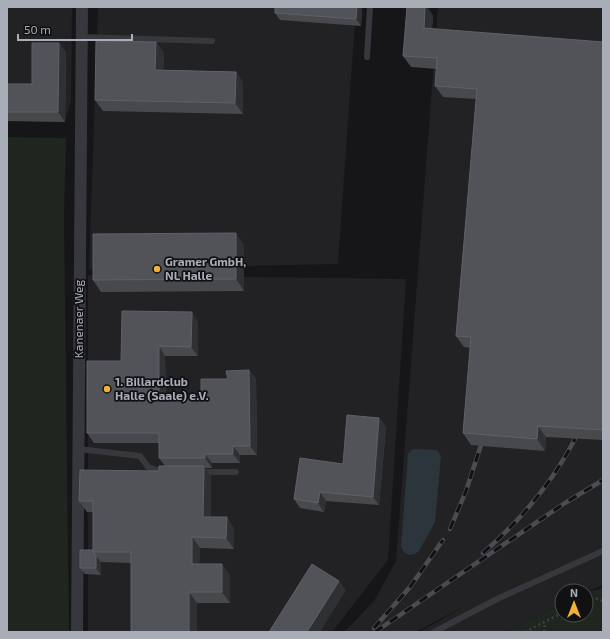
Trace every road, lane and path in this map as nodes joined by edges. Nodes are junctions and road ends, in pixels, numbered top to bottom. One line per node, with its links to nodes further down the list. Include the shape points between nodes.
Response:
1 (82, 7): 3 (street, Kanenaer Weg)
2 (370, 7): 5 (lane)
3 (81, 37): 4 (lane); 6 (street, Kanenaer Weg)
4 (212, 41)
5 (367, 57)
6 (78, 449): 7 (lane, via 140,456 148,467 159,472); 15 (street, Kanenaer Weg)
7 (167, 472)
8 (198, 472): 9 (lane)
9 (236, 472)
10 (603, 551): 16 (lane, via 497,599)
11 (594, 598): 12 (path)
12 (603, 602)
13 (554, 617): 14 (path)
14 (545, 622): 17 (path); 18 (path)
15 (77, 632)
16 (434, 632)
17 (525, 632)
18 (544, 632)

